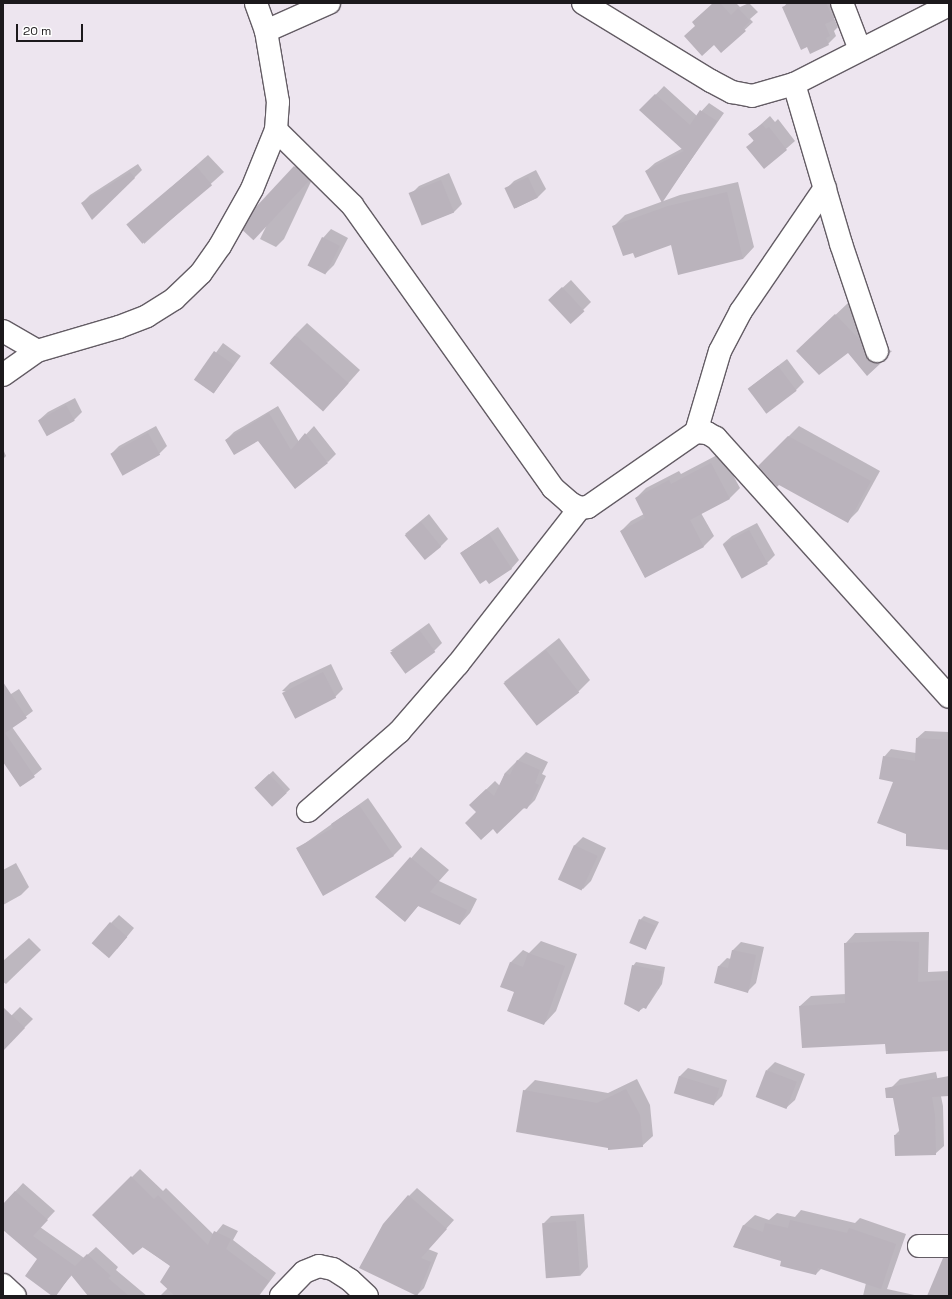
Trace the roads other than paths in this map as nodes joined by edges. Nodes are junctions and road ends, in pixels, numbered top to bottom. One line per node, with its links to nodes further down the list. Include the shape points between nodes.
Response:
1 (256, 3): 6 (street)
2 (329, 3): 6 (street)
3 (583, 3): 8 (street, via 732,92 752,96)
4 (842, 3): 7 (street)
5 (949, 5): 7 (street)
6 (266, 31): 9 (street, via 278,102)
7 (860, 50): 8 (street)
8 (794, 84): 10 (street)
9 (276, 130): 12 (street, via 252,189 223,240 201,273 174,299 147,316 119,327); 16 (street, via 352,205 553,488)
10 (825, 188): 13 (street); 15 (street, via 740,311 715,365)
11 (3, 331): 12 (street)
12 (37, 351): 14 (street)
13 (877, 351)
14 (3, 375)
15 (696, 432): 16 (street, via 599,500 588,507); 17 (street, via 716,438)
16 (580, 508): 18 (street, via 458,664 399,732)
17 (949, 697)
18 (308, 811)
19 (919, 1246): 20 (street)
20 (949, 1246)
21 (3, 1285): 22 (street)
22 (15, 1296)
23 (281, 1296): 24 (street, via 304,1272 319,1266 333,1269 350,1280)
24 (366, 1296)

